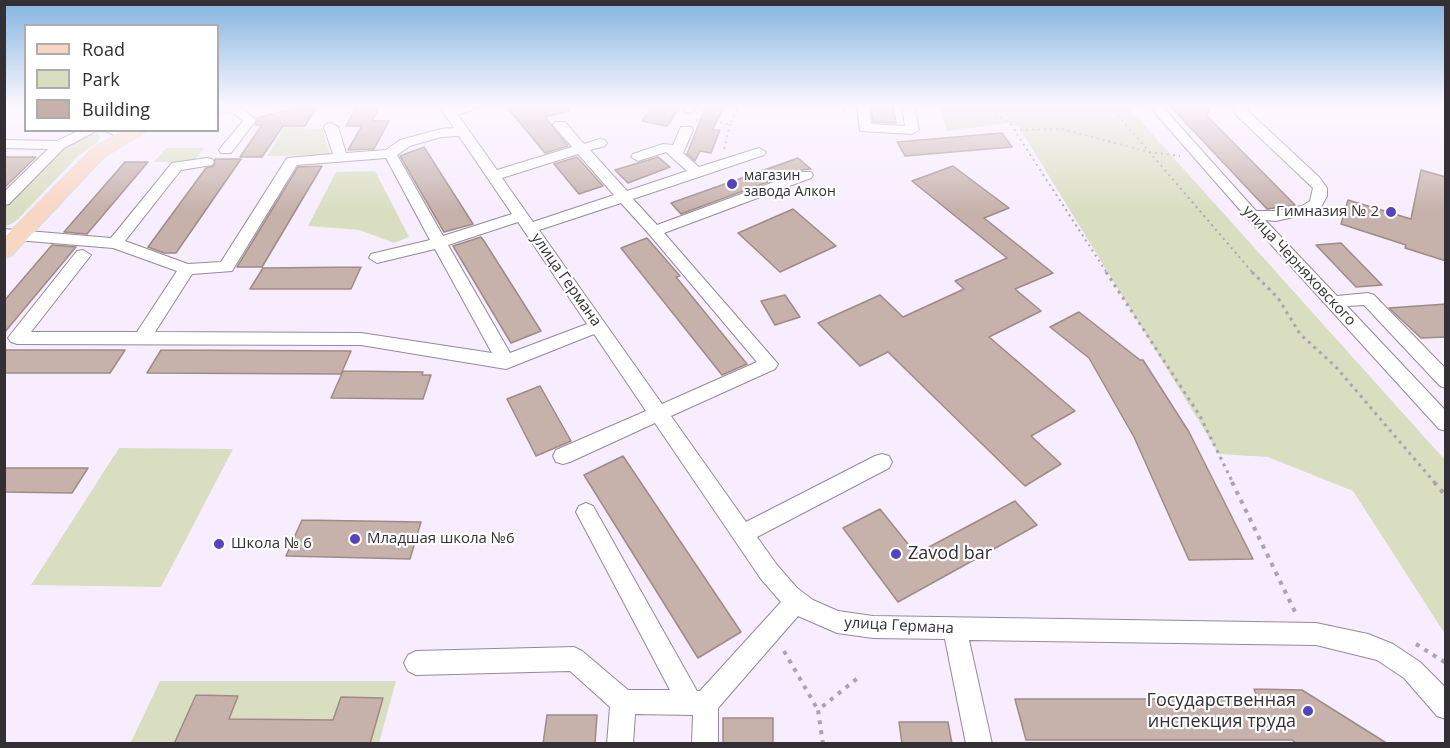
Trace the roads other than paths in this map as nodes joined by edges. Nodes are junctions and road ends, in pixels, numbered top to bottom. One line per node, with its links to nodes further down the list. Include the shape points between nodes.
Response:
1 (68, 141): 13 (street)
2 (114, 141): 30 (main road)
3 (233, 141): 15 (street)
4 (335, 141): 20 (street)
5 (411, 141): 17 (street)
6 (469, 141): 24 (street, улица Германа)
7 (574, 141): 14 (street)
8 (681, 141): 18 (street)
9 (1186, 141): 27 (street, улица Черняховского)
10 (1271, 141): 27 (street, via 1320,189 1320,196 1307,210 1276,216)
11 (600, 143): 14 (street)
12 (4, 144): 13 (street)
13 (59, 145): 26 (street)
14 (581, 149): 24 (street); 25 (street)
15 (226, 150)
16 (759, 152): 22 (street)
17 (390, 154): 20 (street); 32 (street)
18 (676, 154): 19 (street, via 668,147); 22 (street)
19 (638, 157)
20 (341, 158): 36 (street, via 292,161 226,267)
21 (207, 162): 31 (street, via 177,166)
22 (697, 173): 25 (street)
23 (806, 175): 29 (street)
24 (494, 176): 28 (street, улица Германа)
25 (624, 197): 28 (street); 29 (street)
26 (4, 201)
27 (1252, 215): 37 (street, улица Черняховского)
28 (525, 222): 32 (street); 38 (street, улица Германа)
29 (654, 231): 42 (street, via 770,364)
30 (12, 234): 31 (street); 33 (main road)
31 (115, 243): 36 (street)
32 (439, 243): 35 (street); 40 (street)
33 (4, 250)
34 (83, 255): 39 (street, via 16,338)
35 (377, 258)
36 (187, 269): 39 (street)
37 (1333, 302): 41 (street, via 1368,299); 43 (street, улица Черняховского)
38 (598, 326): 40 (street); 42 (street, улица Германа)
39 (142, 338): 40 (street, via 361,339)
40 (506, 362)
41 (1446, 381)
42 (658, 414): 44 (street); 47 (street, улица Германа)
43 (1446, 424)
44 (563, 456)
45 (882, 462): 47 (street)
46 (586, 512): 52 (street)
47 (742, 534): 48 (street, улица Германа)
48 (796, 602): 49 (street, улица Германа, via 837,622); 52 (street)
49 (955, 629): 53 (street, улица Германа, via 1316,634 1385,652 1412,670); 56 (street)
50 (416, 663): 51 (street, via 574,659)
51 (623, 702): 52 (street); 54 (street)
52 (698, 703): 55 (street)
53 (1446, 707)
54 (620, 744)
55 (705, 744)
56 (979, 744)

